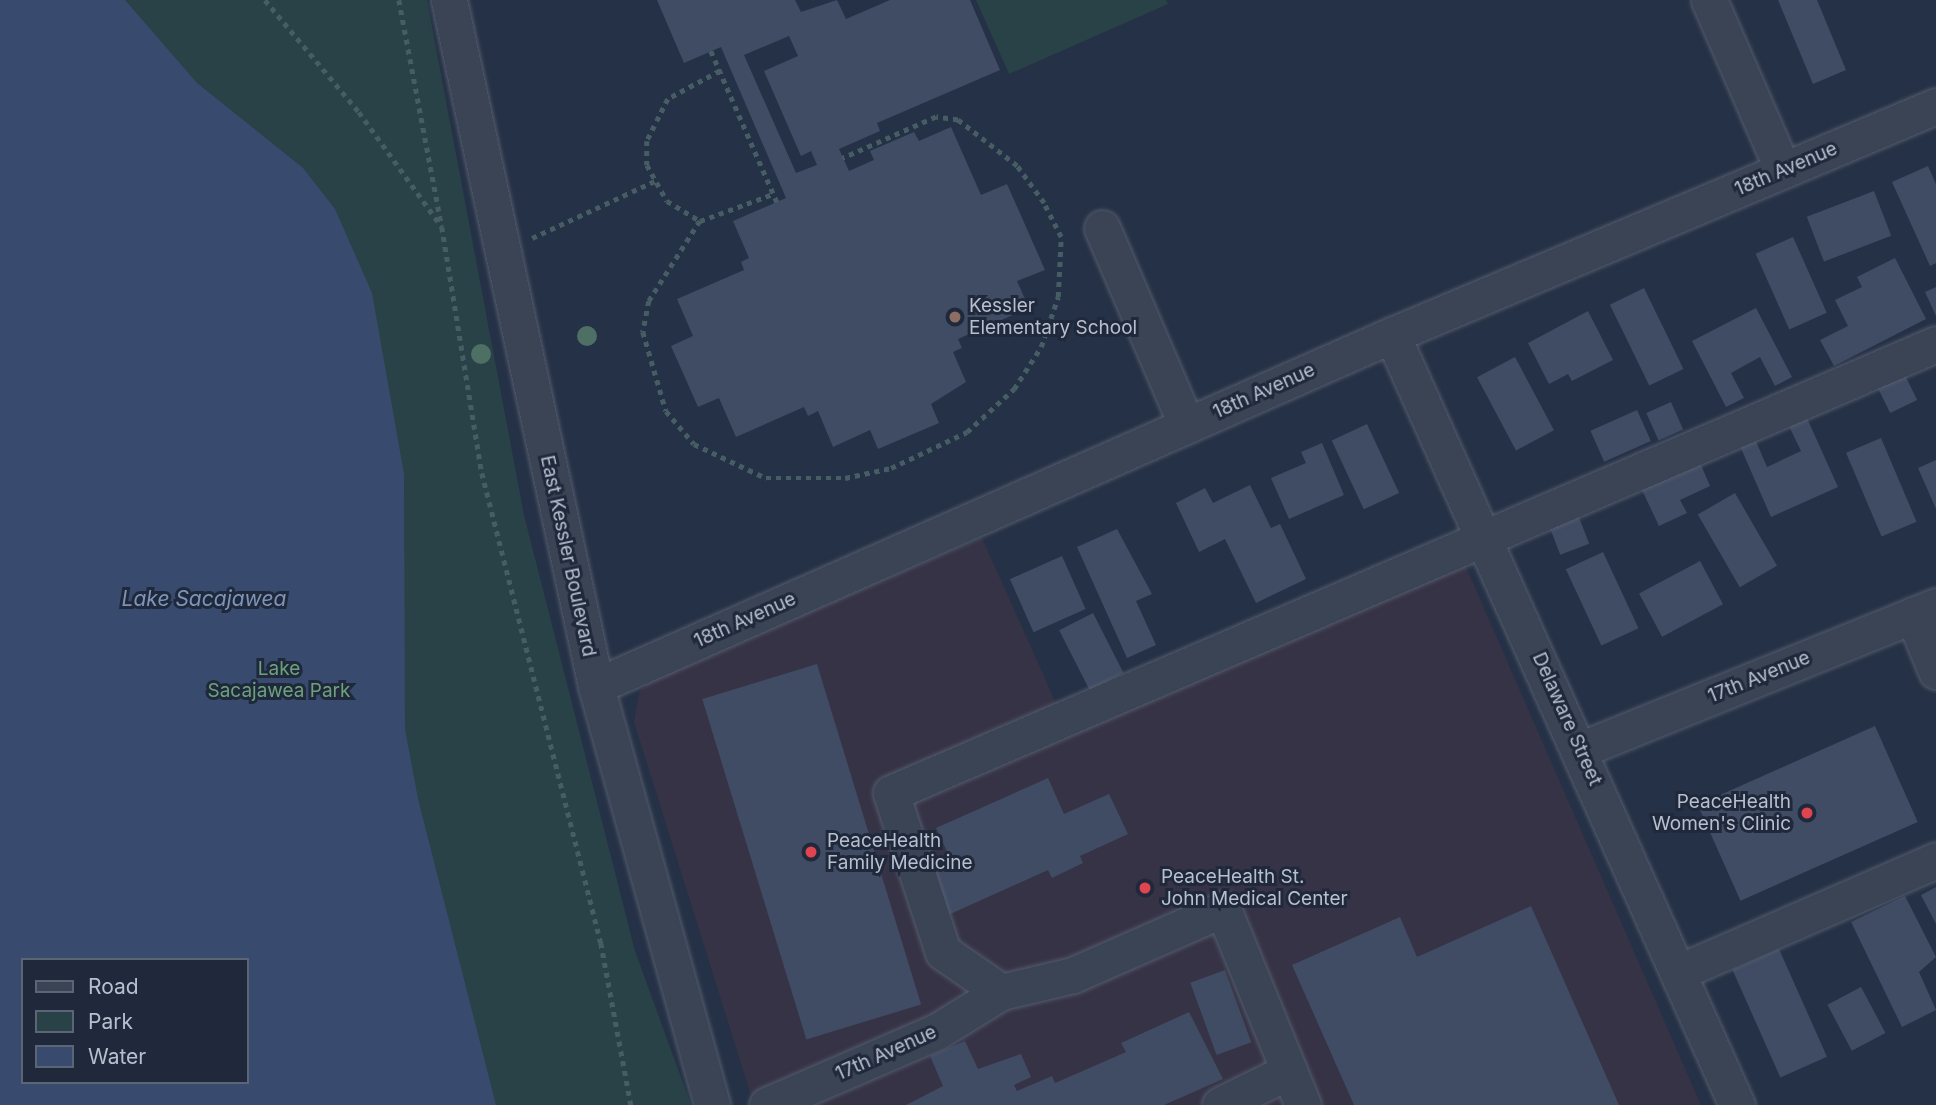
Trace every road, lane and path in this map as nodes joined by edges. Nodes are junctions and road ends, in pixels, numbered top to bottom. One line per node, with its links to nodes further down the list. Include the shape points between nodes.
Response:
1 (265, 0): 14 (path, via 359,113)
2 (399, 0): 14 (path)
3 (449, 0): 16 (street, East Kessler Boulevard)
4 (1710, 0): 9 (street)
5 (711, 51): 6 (path)
6 (720, 71): 10 (path, via 687,85 655,119 647,165); 11 (path)
7 (1936, 106): 9 (street, 18th Avenue)
8 (843, 158): 13 (path, via 936,117 958,120 1017,166 1060,237 1063,269 1041,347 997,409 932,450 891,468 803,480 766,478 694,444 666,411 643,332 649,301)
9 (1783, 170): 17 (street, 18th Avenue)
10 (655, 181): 13 (path, via 667,201); 16 (path)
11 (773, 194): 12 (path); 13 (path)
12 (777, 202)
13 (700, 221)
14 (442, 227): 29 (path, via 482,473 601,943)
15 (1102, 228): 19 (street)
16 (502, 251): 23 (street, East Kessler Boulevard)
17 (1392, 335): 19 (street, 18th Avenue); 20 (street, Delaware Street)
18 (1936, 344): 20 (street)
19 (1187, 426): 23 (street, 18th Avenue)
20 (1486, 542): 24 (street, Delaware Street); 27 (street, via 891,793 943,952)
21 (1925, 610): 22 (street); 24 (street, 17th Avenue)
22 (1936, 671)
23 (596, 686): 30 (street, East Kessler Boulevard)
24 (1582, 749): 26 (street, Delaware Street)
25 (1936, 860): 26 (street)
26 (1679, 972): 34 (street, Delaware Street)
27 (1001, 992): 28 (street, 17th Avenue, via 1073,975 1223,909); 31 (street, 17th Avenue, via 936,1032)
28 (1289, 1071): 32 (street); 33 (street)
29 (631, 1105)
30 (712, 1105)
31 (767, 1105)
32 (1220, 1105)
33 (1303, 1105)
34 (1737, 1105)

